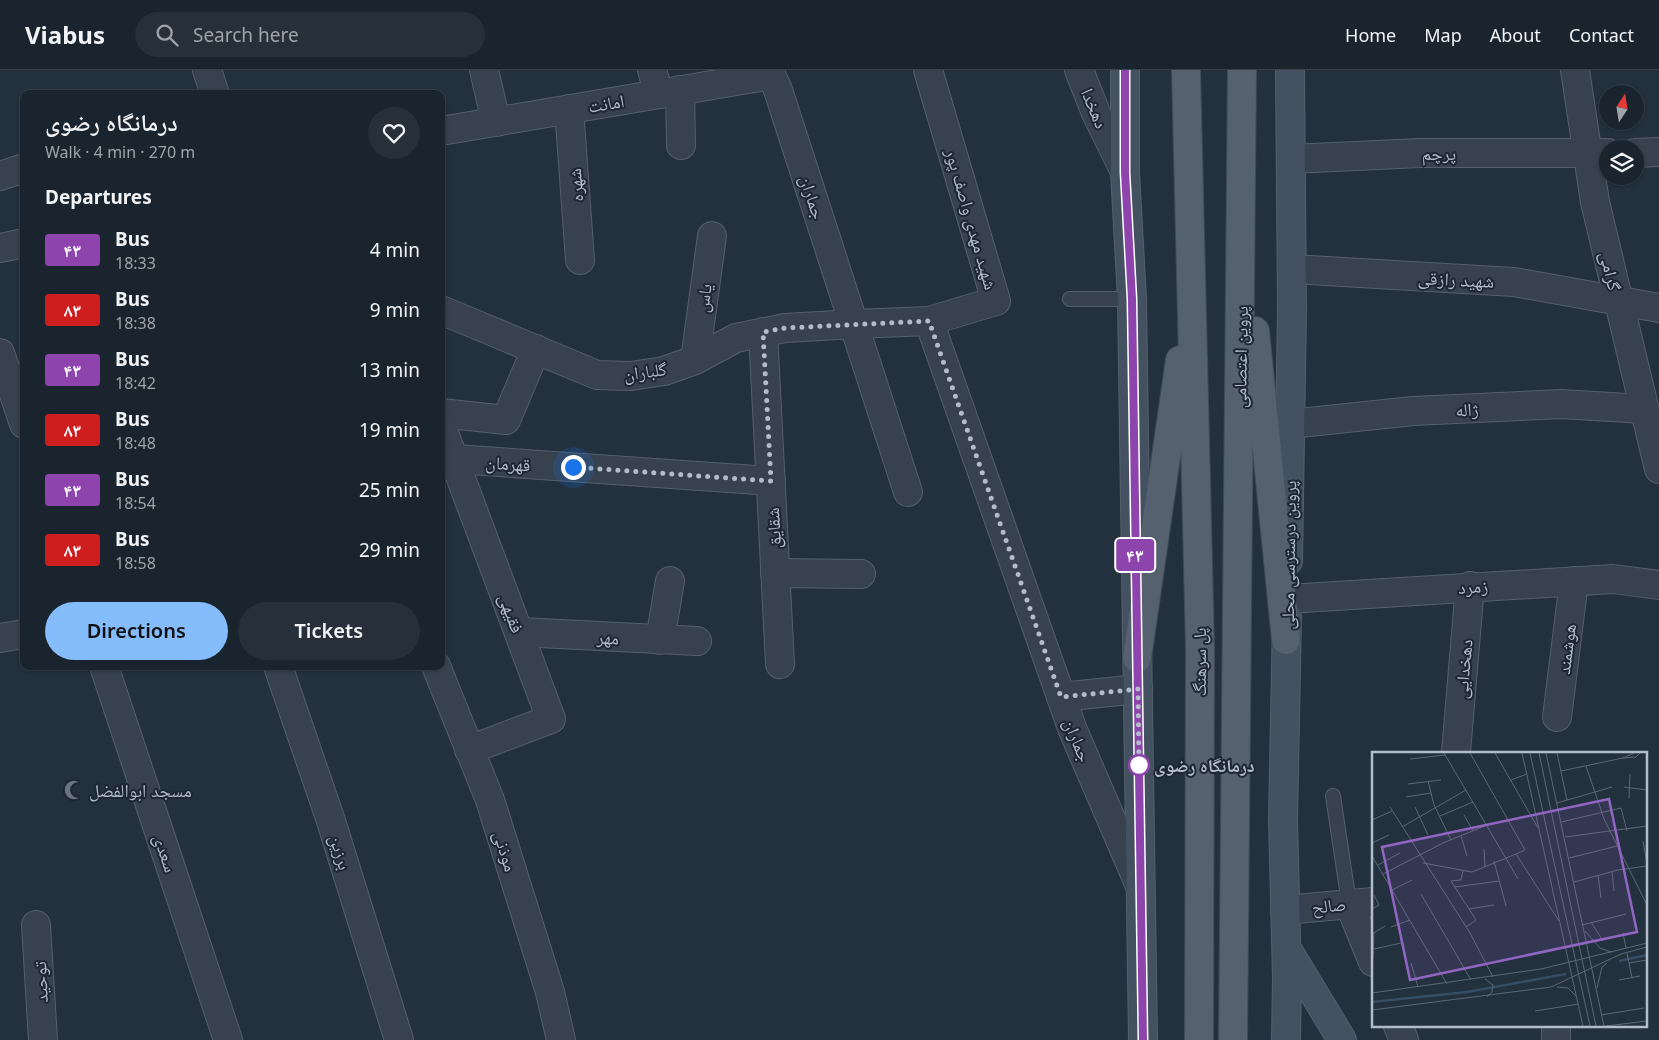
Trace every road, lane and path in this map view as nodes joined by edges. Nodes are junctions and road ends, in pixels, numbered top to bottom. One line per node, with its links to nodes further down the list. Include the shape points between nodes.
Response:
1 (207, 70): 12 (street)
2 (484, 70): 14 (street)
3 (928, 70): 36 (street, شهید مهدی واصف پور, via 996,302)
4 (1079, 70): 22 (street, دهخدا)
5 (1125, 70): 22 (main road)
6 (1186, 70): 30 (main road)
7 (1242, 70): 24 (main road, پروین اعتصامی)
8 (1290, 70): 20 (main road, پروین درسترسی محلی)
9 (1575, 70): 19 (street, گرامی)
10 (770, 72): 11 (street, امانت); 37 (street, جماران)
11 (664, 85): 13 (street, امانت); 16 (street)
12 (214, 90)
13 (569, 109): 14 (street, امانت); 28 (street, شهره)
14 (496, 122): 15 (street, امانت)
15 (445, 130)
16 (681, 145)
17 (1659, 152): 18 (street)
18 (1644, 153)
19 (1598, 154): 20 (street, پرچم, via 1420,153); 33 (street, گرامی, via 1596,202)
20 (1291, 159): 29 (main road, پروین درسترسی محلی)
21 (20, 169): 23 (street)
22 (1125, 172): 32 (main road)
23 (0, 176)
24 (1241, 194): 62 (main road); 92 (main road, پروین اعتصامی)
25 (712, 236): 41 (street, یاس)
26 (20, 244): 27 (street)
27 (0, 248)
28 (580, 260)
29 (1292, 269): 33 (street, شهید رازقی, via 1514,282); 45 (main road, پروین درسترسی محلی)
30 (1191, 285): 64 (main road); 91 (main road, پل سرهنگ, via 1200,647)
31 (1070, 298): 32 (lane)
32 (1132, 299): 64 (main road)
33 (1618, 301): 34 (street, شهید رازقی); 43 (street, گرامی)
34 (1659, 308)
35 (445, 312): 39 (street, گلباران)
36 (929, 321): 37 (street); 70 (street, جماران)
37 (854, 324): 38 (street, گلباران); 50 (street, جماران)
38 (763, 332): 41 (street, گلباران, via 736,338); 49 (street, شقایق)
39 (536, 349): 41 (street, گلباران, via 597,374 631,376 664,371); 44 (street, via 506,420)
40 (0, 353): 42 (street)
41 (695, 360)
42 (18, 387)
43 (1644, 409): 45 (street, ژاله, via 1551,405 1413,411); 48 (street, گرامی)
44 (445, 413)
45 (1290, 424): 57 (main road, پروین درسترسی محلی)
46 (445, 435): 47 (street, فقیهی)
47 (455, 459): 49 (street, قهرمان); 58 (street, فقیهی)
48 (1659, 469)
49 (771, 481): 51 (street, شقایق)
50 (908, 492)
51 (775, 573): 52 (street); 65 (street, شقایق)
52 (860, 574)
53 (670, 581): 61 (street)
54 (1574, 581): 55 (street, زمرد, via 1613,579); 56 (street, زمرد); 71 (street, هوشمند)
55 (1659, 585)
56 (1470, 586): 57 (street, زمرد); 73 (street, دهخدایی)
57 (1287, 599): 62 (main road, پروین درسترسی محلی)
58 (520, 632): 61 (street, مهر); 72 (street, فقیهی, via 552,719)
59 (20, 635): 60 (street)
60 (0, 638)
61 (660, 640): 63 (street, مهر)
62 (1286, 640): 77 (main road, پروین درسترسی محلی)
63 (697, 641)
64 (1137, 658): 69 (main road)
65 (780, 664)
66 (105, 670): 85 (street, سعدی)
67 (279, 670): 86 (street, برزین, via 331,820)
68 (438, 670): 72 (street, موذنی)
69 (1138, 689): 70 (street); 75 (main road)
70 (1061, 697): 75 (street, جماران)
71 (1557, 717)
72 (469, 750): 87 (street, موذنی, via 490,800 550,992)
73 (1456, 752)
74 (1333, 796): 76 (lane)
75 (1140, 886): 82 (main road)
76 (1361, 902): 77 (street, صالح); 80 (street)
77 (1285, 910): 79 (main road, پروین درسترسی محلی)
78 (36, 924): 84 (street, توحید)
79 (1287, 949): 81 (main road, پروین درسترسی محلی); 95 (main road)
80 (1372, 957)
81 (1288, 978): 93 (main road); 94 (main road, پروین درسترسی محلی)
82 (1142, 988): 88 (main road); 89 (main road); 90 (main road)
83 (1399, 1028): 96 (street)
84 (43, 1040)
85 (228, 1040)
86 (399, 1040)
87 (561, 1040)
88 (1137, 1040)
89 (1143, 1040)
90 (1150, 1040)
91 (1199, 1040)
92 (1233, 1040)
93 (1276, 1040)
94 (1286, 1040)
95 (1342, 1040)
96 (1404, 1040)

